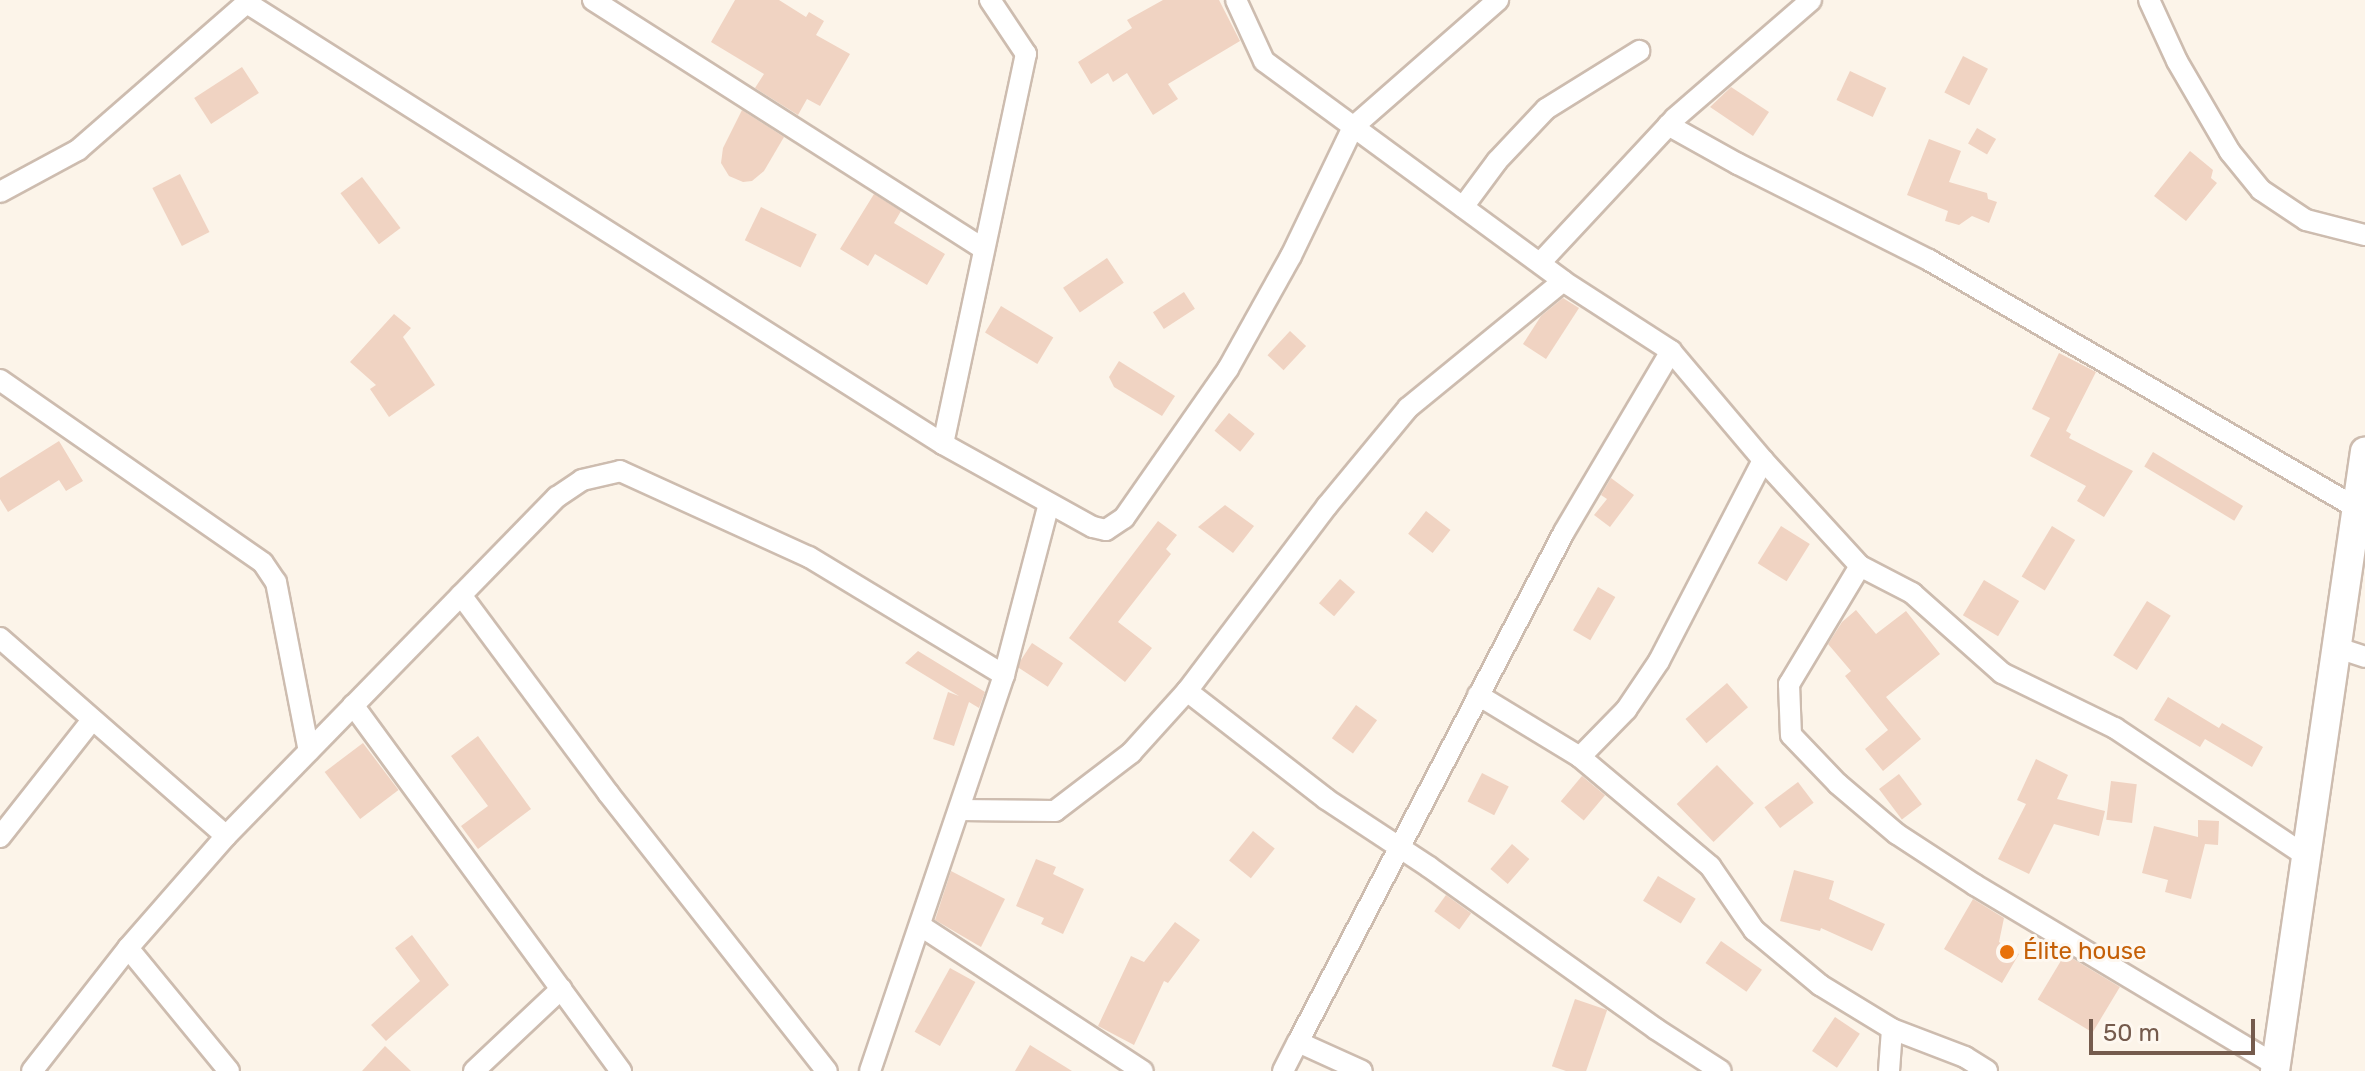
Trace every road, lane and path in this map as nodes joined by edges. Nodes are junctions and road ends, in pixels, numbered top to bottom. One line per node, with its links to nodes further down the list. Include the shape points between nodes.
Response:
1 (593, 0): 14 (street)
2 (990, 0): 14 (street, via 1026,54)
3 (1236, 0): 10 (street, via 1264,61)
4 (1498, 0): 10 (street)
5 (1811, 0): 9 (street)
6 (2149, 0): 13 (street, via 2230,152 2261,190 2306,220)
7 (248, 1): 11 (street, via 78,150); 19 (street)
8 (1639, 51): 12 (street, via 1546,109)
9 (1668, 125): 15 (street); 23 (street, via 1929,260)
10 (1353, 127): 12 (street); 22 (street, via 1291,256 1228,369 1124,518 1106,530)
11 (0, 192)
12 (1463, 207): 15 (street)
13 (2365, 235)
14 (983, 248): 19 (street)
15 (1540, 263): 16 (street)
16 (1563, 281): 17 (street); 30 (street, via 1408,408)
17 (1671, 351): 21 (street); 31 (street, via 1564,532)
18 (0, 380): 34 (street, via 263,563 276,582)
19 (943, 444): 22 (street)
20 (2365, 451): 23 (main road)
21 (1763, 460): 24 (street); 35 (street, via 1659,661 1626,710)
22 (1049, 504): 29 (street)
23 (2357, 508): 27 (main road)
24 (1860, 566): 40 (street, via 1912,593 2002,673 2115,728); 46 (street, via 1789,684 1791,735 1897,834)
25 (461, 595): 29 (street, via 557,497 582,480 620,471 809,557); 32 (street); 51 (street, via 608,793)
26 (0, 638): 33 (street)
27 (2338, 648): 28 (street); 40 (main road)
28 (2365, 657)
29 (1004, 675): 36 (street)
30 (1187, 691): 36 (street, via 1131,753 1055,811); 39 (street)
31 (1478, 695): 35 (street); 39 (street)
32 (353, 705): 34 (street); 43 (street)
33 (92, 720): 37 (street); 38 (street)
34 (309, 751): 37 (street)
35 (1580, 757): 44 (street, via 1710,866 1754,930 1820,985)
36 (960, 810): 41 (street)
37 (226, 836): 42 (street)
38 (0, 837)
39 (1399, 849): 45 (street); 56 (street)
40 (2305, 855): 46 (main road)
41 (921, 926): 52 (street); 53 (street)
42 (128, 948): 47 (street); 48 (street)
43 (561, 989): 49 (street); 50 (street)
44 (1892, 1029): 57 (street); 58 (street)
45 (1298, 1042): 54 (street); 55 (street)
46 (2276, 1068)
47 (32, 1071)
48 (229, 1071)
49 (474, 1071)
50 (621, 1071)
51 (827, 1071)
52 (870, 1071)
53 (1143, 1071)
54 (1283, 1071)
55 (1362, 1071)
56 (1721, 1071)
57 (1889, 1071)
58 (1987, 1071)

